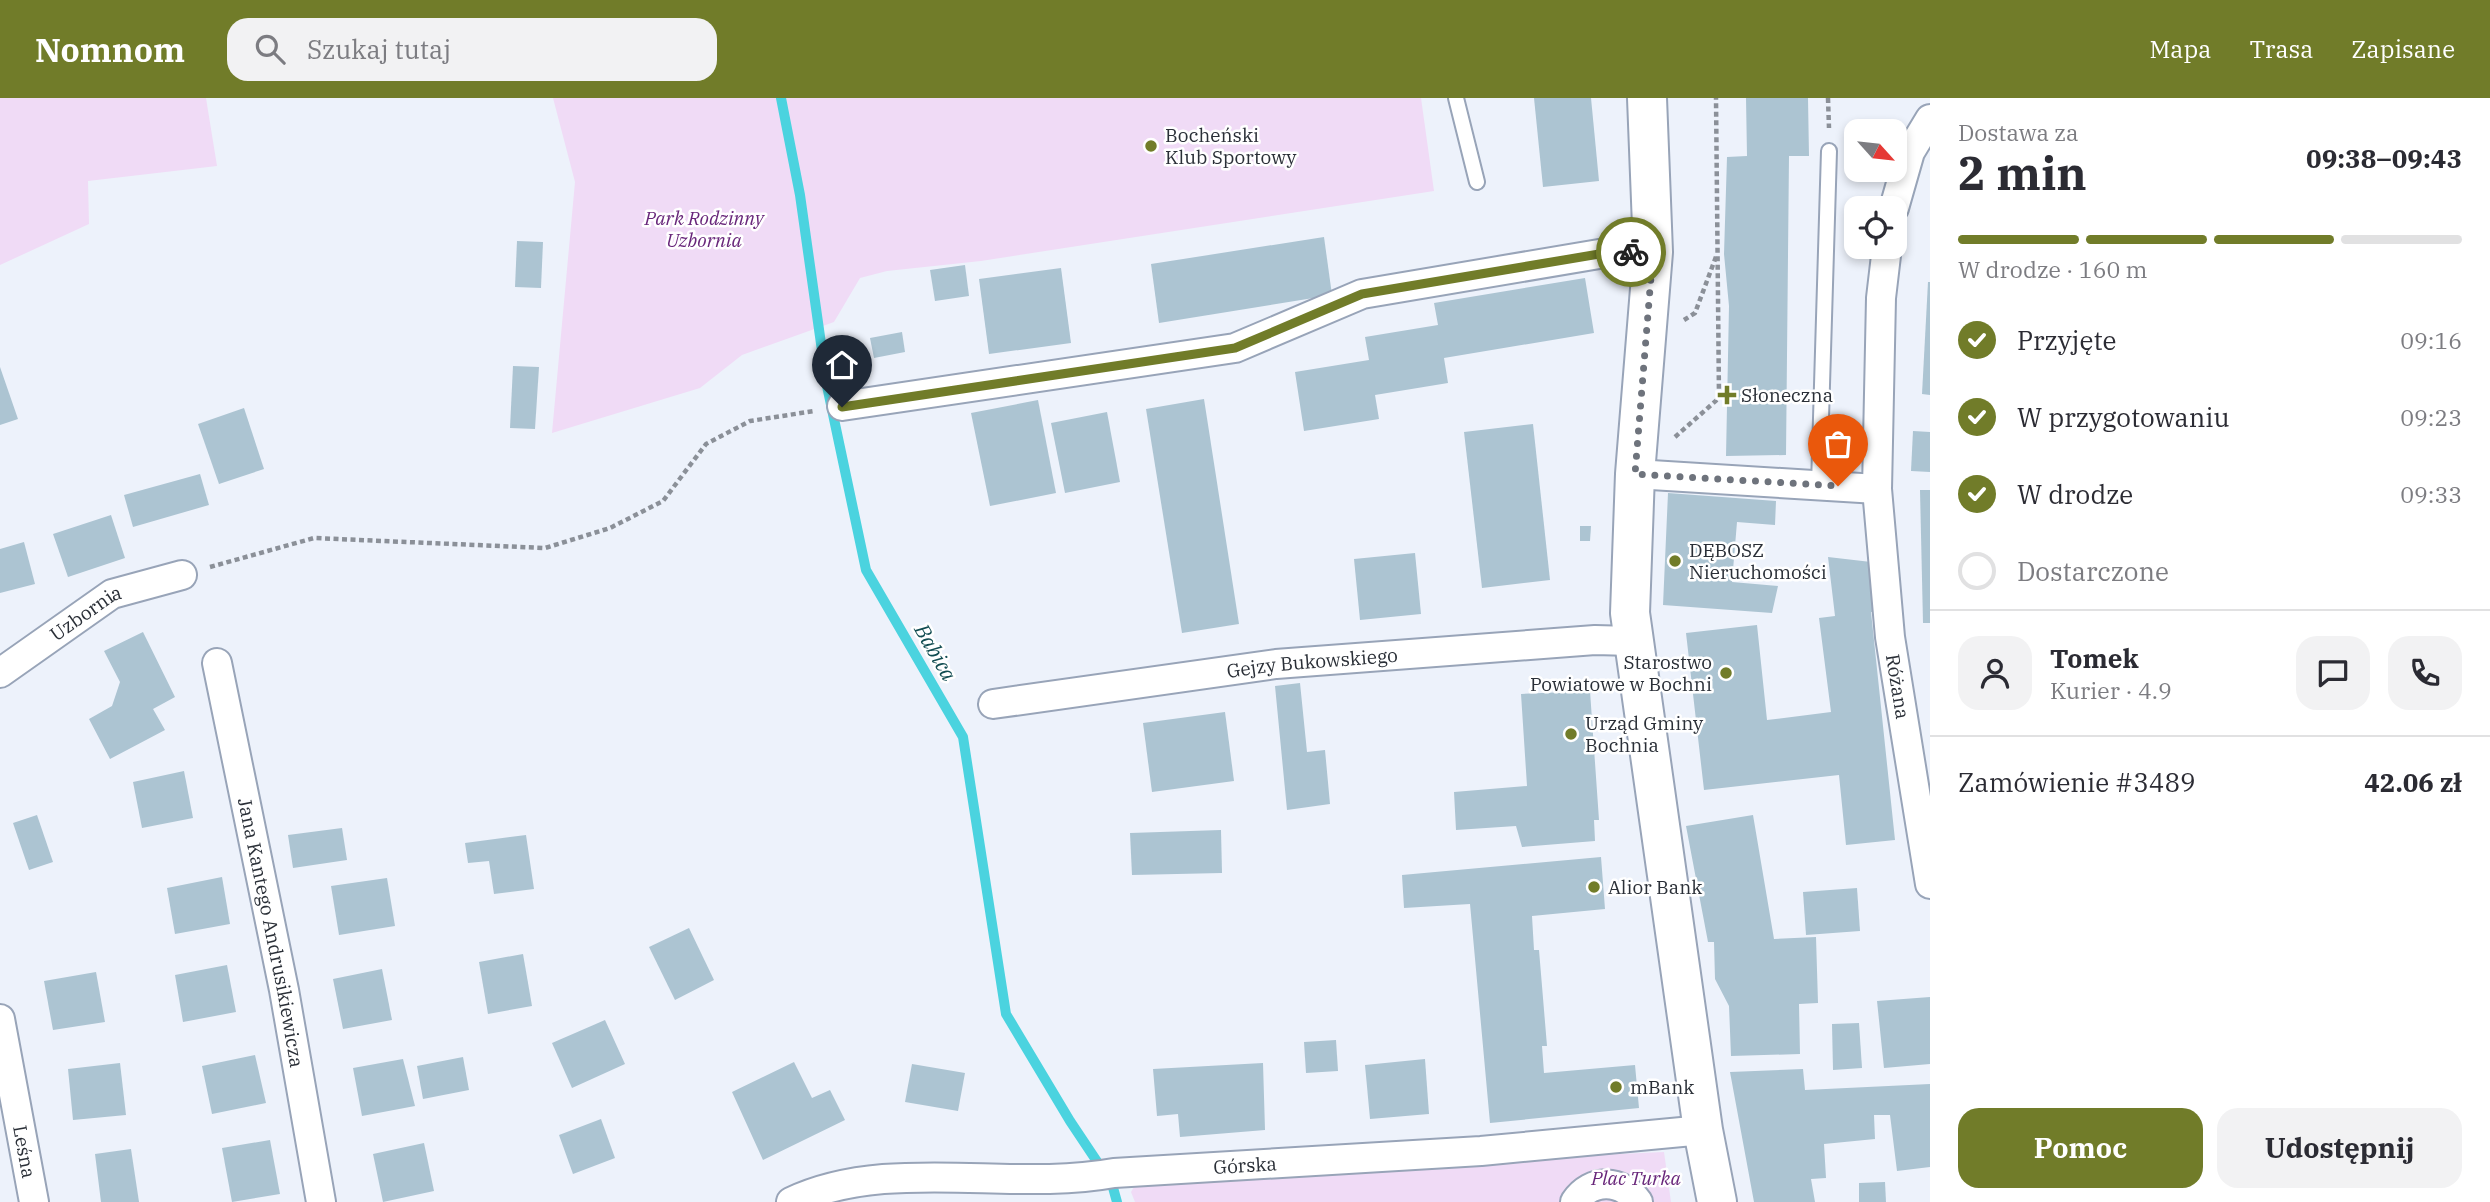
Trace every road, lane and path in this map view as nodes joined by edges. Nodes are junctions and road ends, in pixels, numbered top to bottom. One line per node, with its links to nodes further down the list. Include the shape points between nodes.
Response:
1 (1456, 98): 7 (lane)
2 (1647, 98): 10 (street)
3 (1716, 98): 9 (path)
4 (1828, 98): 6 (path)
5 (1930, 119): 8 (street, via 1910,152)
6 (1829, 151): 17 (lane)
7 (1477, 183)
8 (1897, 196)
9 (1718, 250): 12 (path, via 1695,313); 15 (path, via 1719,398)
10 (1653, 252): 13 (street, via 1611,252 1362,294 1235,348); 16 (street)
11 (1886, 259): 18 (street, Różana)
12 (1677, 326)
13 (842, 407)
14 (809, 412): 19 (path, via 750,421 706,444 663,501 610,528 545,548 314,538)
15 (1669, 443)
16 (1635, 474): 17 (street); 20 (street, via 1629,580)
17 (1819, 485): 18 (street)
18 (1877, 489): 24 (street, Różana, via 1890,637)
19 (182, 575): 22 (street, Uzbornia, via 112,594)
20 (1632, 641): 23 (street, Gejzy Bukowskiego, via 1276,664); 26 (street)
21 (217, 663): 28 (street, Jana Kantego Andrusikiewicza, via 284,990)
22 (0, 673)
23 (993, 704)
24 (1930, 884)
25 (0, 1019): 27 (street, Leśna)
26 (1703, 1130): 29 (street, Górska, via 1481,1152 1086,1178 877,1180 814,1191); 32 (street)
27 (34, 1202)
28 (321, 1202)
29 (791, 1202)
30 (1575, 1202): 31 (street, via 1586,1189 1602,1184 1628,1191)
31 (1638, 1202)
32 (1717, 1202)

